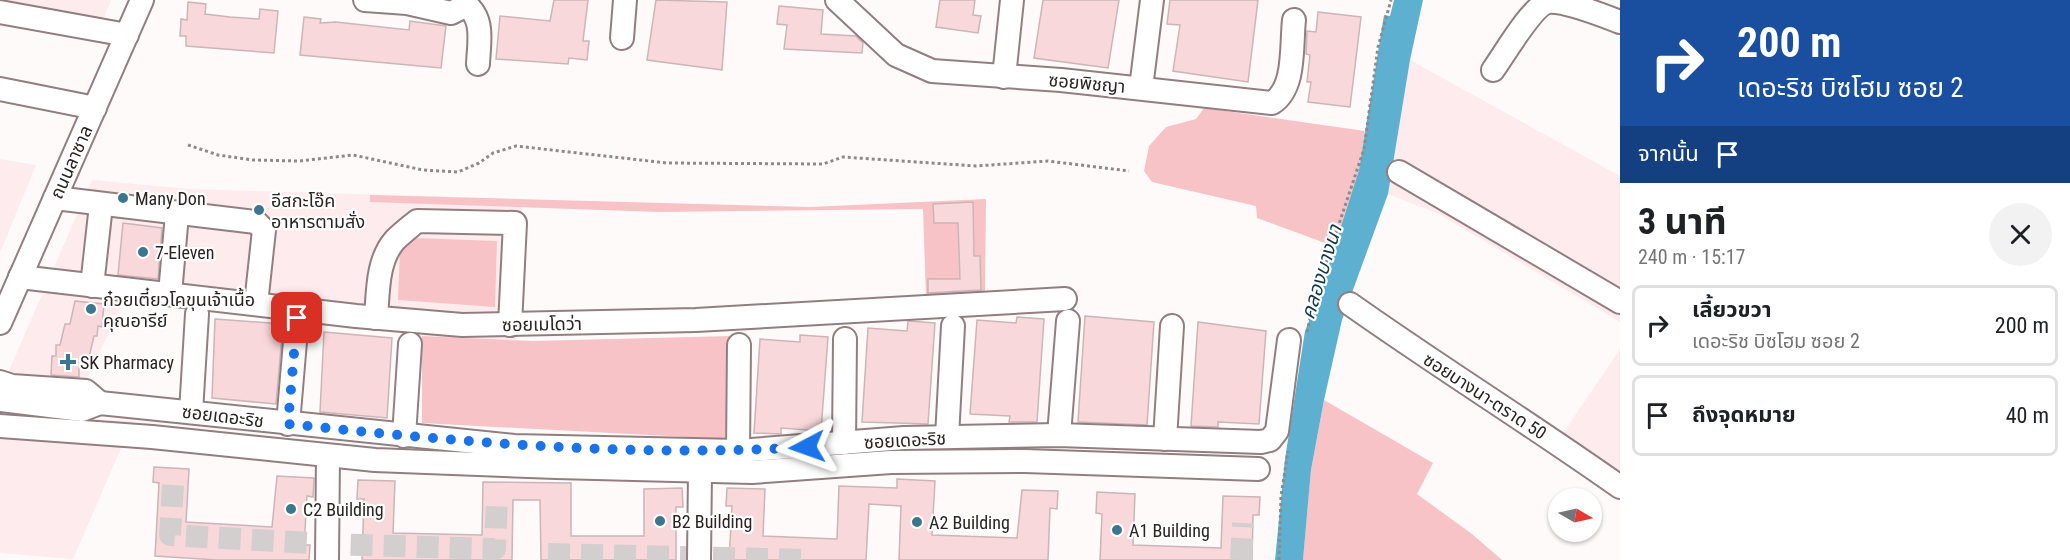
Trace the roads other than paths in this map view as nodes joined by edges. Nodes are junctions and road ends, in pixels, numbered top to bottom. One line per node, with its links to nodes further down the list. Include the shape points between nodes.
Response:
1 (142, 0): 12 (street, ถนนลาซาล)
2 (365, 0): 8 (street)
3 (624, 0): 13 (street)
4 (837, 0): 16 (street, ซอยพิชญา, via 908,62 951,74)
5 (1012, 0): 16 (street)
6 (1152, 0): 17 (street)
7 (465, 2): 8 (street, via 456,11); 14 (street, via 476,11 480,27)
8 (436, 5)
9 (0, 12): 12 (street)
10 (1294, 20): 17 (street, ซอยพิชญา, via 1287,86 1272,103)
11 (1620, 22): 15 (street, via 1565,3 1549,2 1537,9)
12 (127, 35): 19 (street, ถนนลาซาล)
13 (622, 38)
14 (478, 64)
15 (1493, 70)
16 (1004, 77): 17 (street, ซอยพิชญา)
17 (1141, 88)
18 (0, 89): 19 (street)
19 (95, 108): 21 (street, ถนนลาซาล)
20 (1398, 172): 27 (street)
21 (55, 198): 22 (street); 24 (street, ถนนลาซาล)
22 (101, 205): 23 (street); 25 (street)
23 (177, 214): 26 (street); 28 (street, via 256,222 264,230)
24 (20, 277): 25 (street, ซอยเมโดว่า); 33 (street, ถนนลาซาล)
25 (92, 286): 26 (street, ซอยเมโดว่า)
26 (170, 294): 28 (street, ซอยเมโดว่า)
27 (1620, 302)
28 (256, 304): 32 (street, ซอยเมโดว่า)
29 (1350, 304): 56 (street, ซอยบางนา-ตราด 50)
30 (197, 314): 44 (street)
31 (297, 318): 45 (street)
32 (376, 318): 34 (street, ซอยเมโดว่า); 34 (street, via 382,268 389,249 417,221 515,223)
33 (0, 323)
34 (510, 325): 47 (street, ซอยเมโดว่า, via 1066,310)
35 (953, 326): 49 (street)
36 (1172, 326): 50 (street)
37 (845, 339): 51 (street)
38 (1297, 341): 50 (street, ซอยเดอะริช, via 1283,436 1261,442)
39 (410, 344): 48 (street)
40 (739, 345): 52 (street)
41 (0, 382): 43 (street, ซอยเดอะริช, via 86,392)
42 (0, 400): 43 (street, ซอยเดอะริช, via 82,410)
43 (100, 403): 44 (street, ซอยเดอะริช)
44 (191, 412): 45 (street, ซอยเดอะริช)
45 (288, 424): 48 (street, ซอยเดอะริช)
46 (0, 426): 53 (street)
47 (1059, 435): 49 (street, ซอยเดอะริช); 50 (street, ซอยเดอะริช)
48 (404, 436): 52 (street, ซอยเดอะริช, via 514,446)
49 (948, 437): 51 (street, ซอยเดอะริช)
50 (1165, 439)
51 (844, 443): 52 (street, ซอยเดอะริช)
52 (738, 451)
53 (328, 456): 55 (street); 57 (street)
54 (1257, 469): 55 (street, via 1025,461)
55 (700, 471): 58 (street)
56 (1620, 487)
57 (327, 560)
58 (699, 560)

